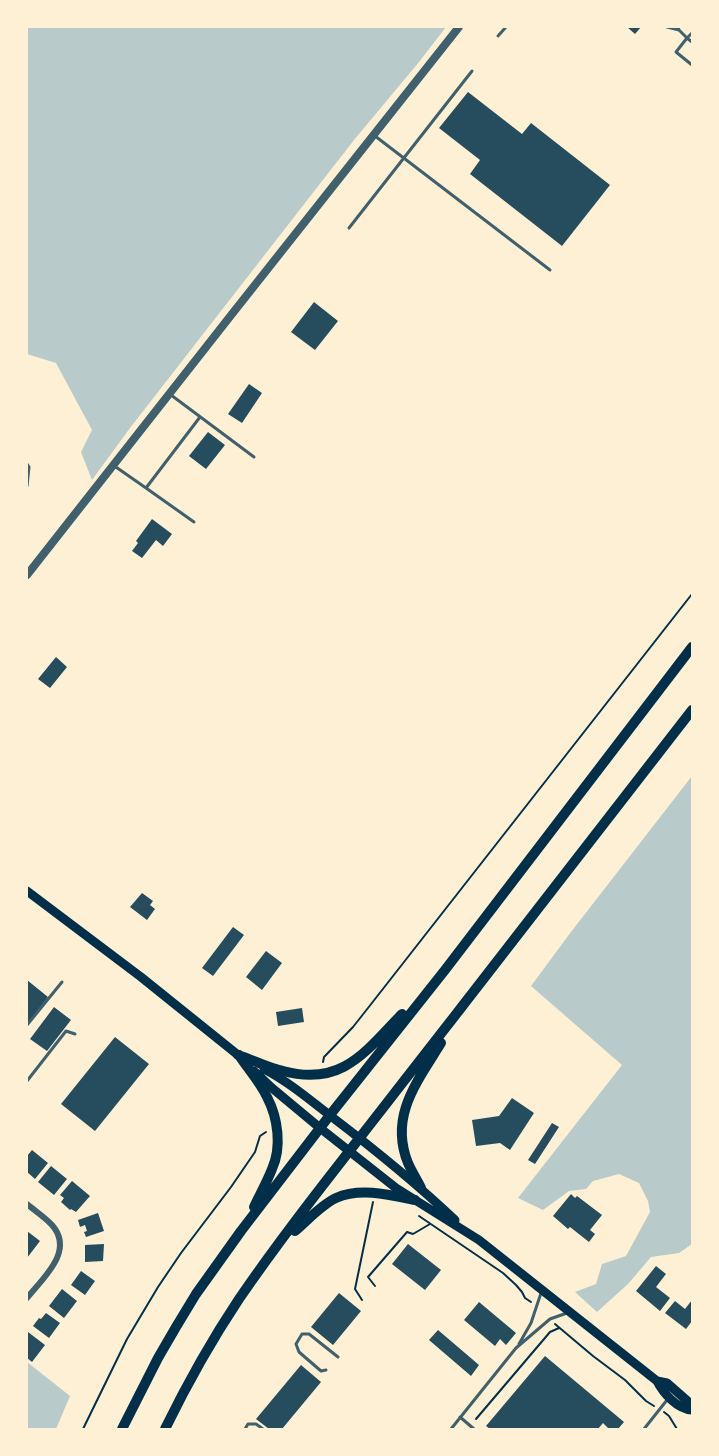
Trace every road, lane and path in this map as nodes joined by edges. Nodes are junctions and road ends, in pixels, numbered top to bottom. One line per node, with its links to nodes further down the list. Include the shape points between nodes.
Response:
1 (459, 27): 11 (street)
2 (506, 27): 6 (lane)
3 (667, 27): 4 (lane)
4 (678, 28): 7 (lane)
5 (692, 33): 7 (lane)
6 (498, 36)
7 (687, 38): 8 (lane); 9 (lane, via 676,52)
8 (692, 42)
9 (692, 65)
10 (472, 71): 12 (lane)
11 (374, 135): 12 (lane); 15 (street)
12 (404, 158): 13 (lane); 14 (lane)
13 (348, 228)
14 (550, 270)
15 (169, 394): 16 (lane); 19 (street)
16 (200, 417): 17 (lane); 21 (lane)
17 (254, 457)
18 (27, 464): 20 (lane)
19 (113, 465): 21 (lane); 23 (street)
20 (27, 486)
21 (146, 488): 22 (lane)
22 (194, 522)
23 (27, 575)
24 (692, 594): 34 (path)
25 (692, 647): 28 (highway)
26 (692, 710): 30 (highway)
27 (27, 891): 33 (main road)
28 (445, 970): 33 (highway, via 362,1055 342,1069 298,1074); 36 (highway)
29 (62, 982): 31 (lane)
30 (471, 996): 39 (highway); 41 (highway, via 404,1109 404,1149)
31 (27, 1025)
32 (75, 1034): 35 (lane, via 66,1031)
33 (238, 1055): 36 (main road, via 282,1078); 37 (main road); 46 (highway, via 267,1096 275,1116 278,1147 273,1168)
34 (323, 1063)
35 (27, 1081)
36 (330, 1115): 37 (highway); 39 (main road)
37 (320, 1128): 40 (main road); 46 (highway)
38 (266, 1132): 64 (path, via 152,1296)
39 (360, 1138): 40 (highway); 41 (main road)
40 (350, 1151): 42 (main road); 48 (highway)
41 (421, 1188): 47 (main road)
42 (415, 1200): 47 (main road); 48 (highway, via 380,1192 336,1198)
43 (374, 1201): 52 (path, via 355,1289)
44 (27, 1204): 51 (street, via 54,1227 61,1245 55,1263)
45 (430, 1224): 49 (path, via 413,1234 407,1232 368,1276)
46 (241, 1231): 65 (highway, via 176,1327)
47 (466, 1231): 50 (main road)
48 (277, 1247): 66 (highway, via 221,1326)
49 (375, 1286)
50 (542, 1290): 53 (main road); 55 (lane, via 531,1323)
51 (27, 1298)
52 (362, 1300)
53 (569, 1312): 55 (lane, via 550,1319); 58 (main road)
54 (559, 1328): 63 (path, via 550,1332)
55 (516, 1348): 62 (lane)
56 (338, 1357): 57 (lane, via 309,1334 302,1334 296,1344 299,1352 321,1371)
57 (326, 1370)
58 (657, 1381): 59 (main road); 60 (main road, via 667,1383)
59 (669, 1397): 61 (main road); 71 (lane)
60 (692, 1405)
61 (692, 1410)
62 (460, 1417): 69 (lane); 70 (lane)
63 (476, 1419)
64 (82, 1429)
65 (122, 1429)
66 (165, 1429)
67 (245, 1429): 68 (lane, via 248,1424)
68 (263, 1429)
69 (451, 1429)
70 (474, 1429)
71 (644, 1429)

